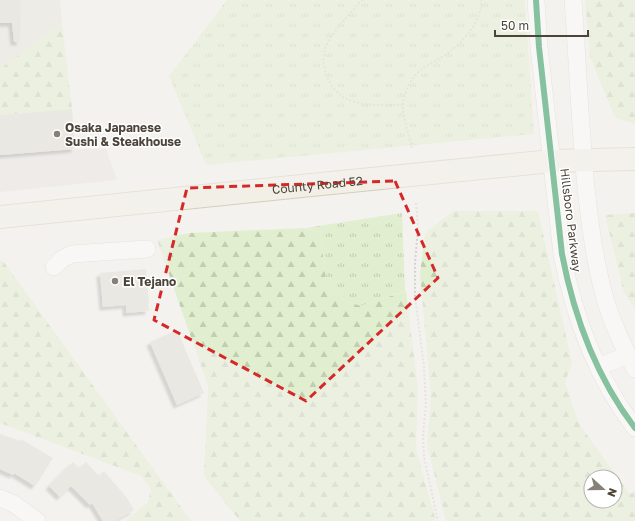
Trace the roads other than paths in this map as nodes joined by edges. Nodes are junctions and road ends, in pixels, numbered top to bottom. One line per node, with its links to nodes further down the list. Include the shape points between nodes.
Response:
1 (536, 0): 5 (street, Hillsboro Parkway)
2 (573, 0): 4 (street, Hillsboro Parkway)
3 (635, 159): 4 (main road, County Road 52)
4 (583, 160): 5 (main road, County Road 52); 9 (street, Hillsboro Parkway, via 598,272 607,304)
5 (552, 161): 6 (main road, County Road 52); 10 (street, Hillsboro Parkway, via 562,254 568,283 583,335)
6 (0, 217)
7 (147, 250): 8 (street, via 72,254)
8 (54, 267)
9 (631, 362): 10 (street, Hillsboro Parkway)
10 (598, 367): 11 (street, Hillsboro Parkway, via 611,393)
11 (635, 428)
12 (0, 498): 13 (street, via 14,504)
13 (37, 521)

